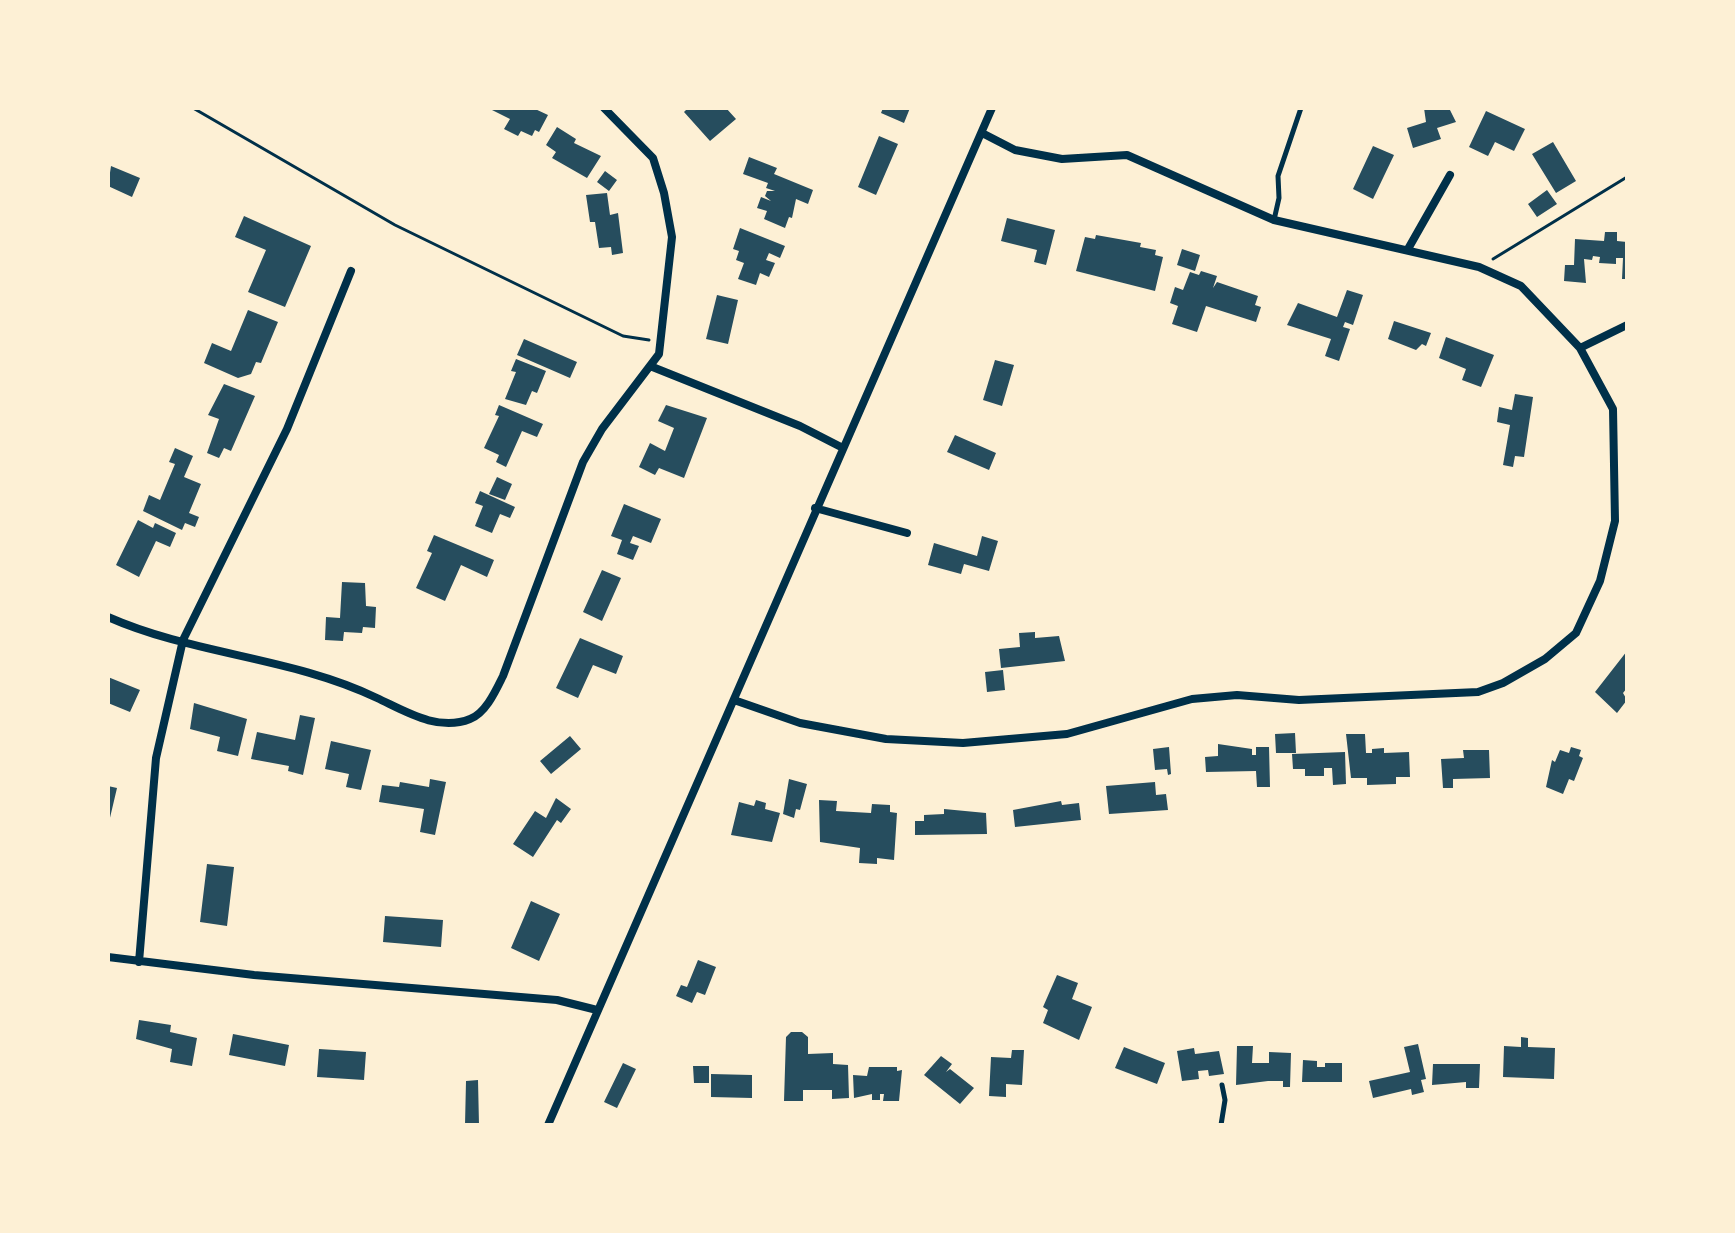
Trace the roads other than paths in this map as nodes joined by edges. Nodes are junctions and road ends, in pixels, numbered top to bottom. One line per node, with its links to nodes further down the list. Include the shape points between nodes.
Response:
1 (604, 108): 11 (street, via 653,158 672,237 659,354)
2 (992, 108): 4 (street)
3 (1301, 108): 6 (lane, via 1278,176)
4 (984, 134): 6 (street, via 1015,150 1062,159 1127,155); 12 (street)
5 (1450, 175): 7 (street)
6 (1274, 220): 7 (street)
7 (1408, 249): 10 (street, via 1479,267 1521,286)
8 (351, 271): 16 (street, via 267,473)
9 (1627, 325): 10 (street)
10 (1580, 348): 17 (street, via 1613,409 1615,521 1600,581 1576,633 1503,683 1478,692 1192,699 1067,734 963,743 886,739 800,723)
11 (650, 366): 12 (street); 16 (street, via 583,462 503,676 472,719 422,720 321,675)
12 (841, 447): 13 (street)
13 (815, 508): 14 (street); 17 (street)
14 (907, 533)
15 (108, 617): 16 (street, via 142,632)
16 (183, 640): 19 (street, via 156,758)
17 (734, 700): 20 (street)
18 (108, 957): 19 (street)
19 (139, 962): 20 (street, via 542,999)
20 (597, 1010): 22 (street)
21 (1222, 1085): 23 (lane)
22 (548, 1125)
23 (1221, 1125)

